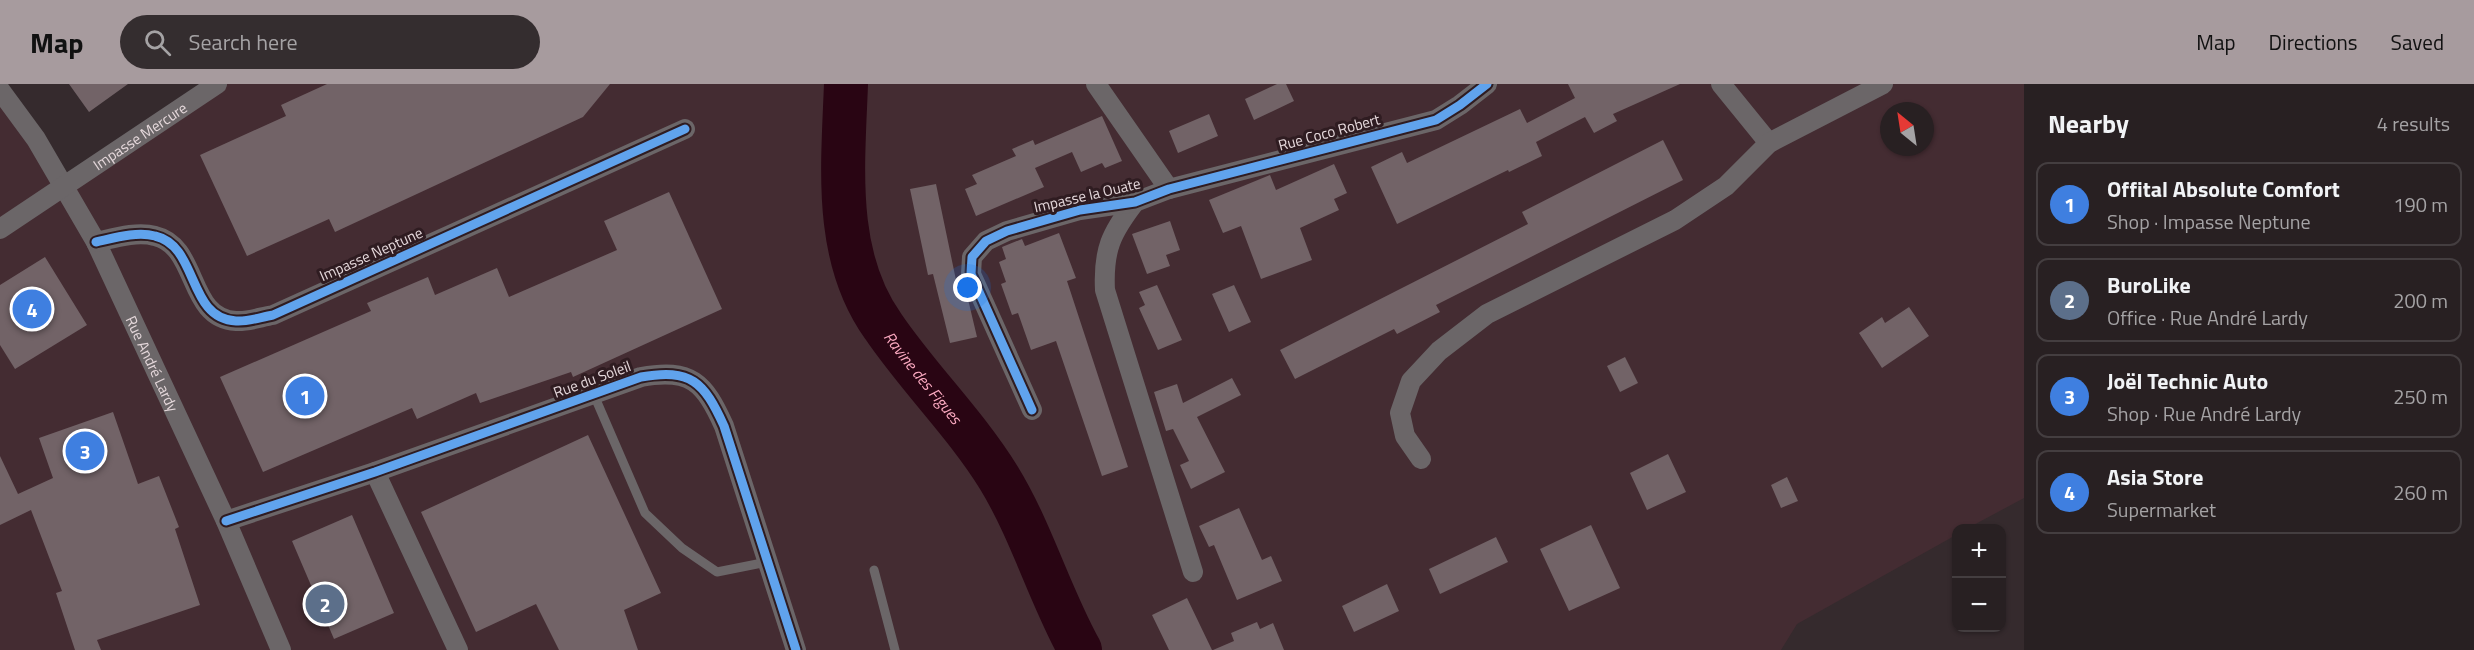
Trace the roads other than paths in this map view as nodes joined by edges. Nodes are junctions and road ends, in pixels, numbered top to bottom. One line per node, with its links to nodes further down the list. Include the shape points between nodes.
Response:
1 (217, 84): 9 (street, Impasse Mercure)
2 (1096, 84): 10 (street)
3 (1487, 84): 10 (street, Rue Coco Robert, via 1436,120)
4 (1721, 84): 8 (street)
5 (1883, 84): 8 (street)
6 (0, 90): 9 (street, Rue André Lardy, via 36,139)
7 (685, 129): 13 (street, Impasse Neptune, via 273,315 236,321 217,315 202,300 182,255 171,241 153,235)
8 (1769, 144): 16 (street, via 1726,186 1675,220 1487,314 1439,351 1411,381 1400,413 1405,436)
9 (63, 188): 12 (street, Impasse Mercure); 13 (street, Rue André Lardy)
10 (1169, 189): 11 (street, Impasse la Ouate)
11 (1135, 202): 15 (street, Impasse la Ouate, via 1080,210 1007,231 986,241 972,256 971,274); 21 (street, via 1110,242 1104,266 1105,290)
12 (0, 229)
13 (96, 242): 18 (street, Rue André Lardy)
14 (594, 395): 17 (street, Rue du Soleil); 19 (lane, via 645,513 682,548 717,572); 19 (street, Rue du Soleil, via 663,373 687,376 711,396)
15 (1032, 410)
16 (1421, 459)
17 (375, 472): 18 (street, Rue du Soleil); 23 (street)
18 (226, 521): 22 (street, Rue André Lardy)
19 (767, 562): 24 (street, Rue du Soleil)
20 (874, 570): 25 (lane)
21 (1192, 572)
22 (281, 650)
23 (458, 650)
24 (796, 650)
25 (895, 650)

